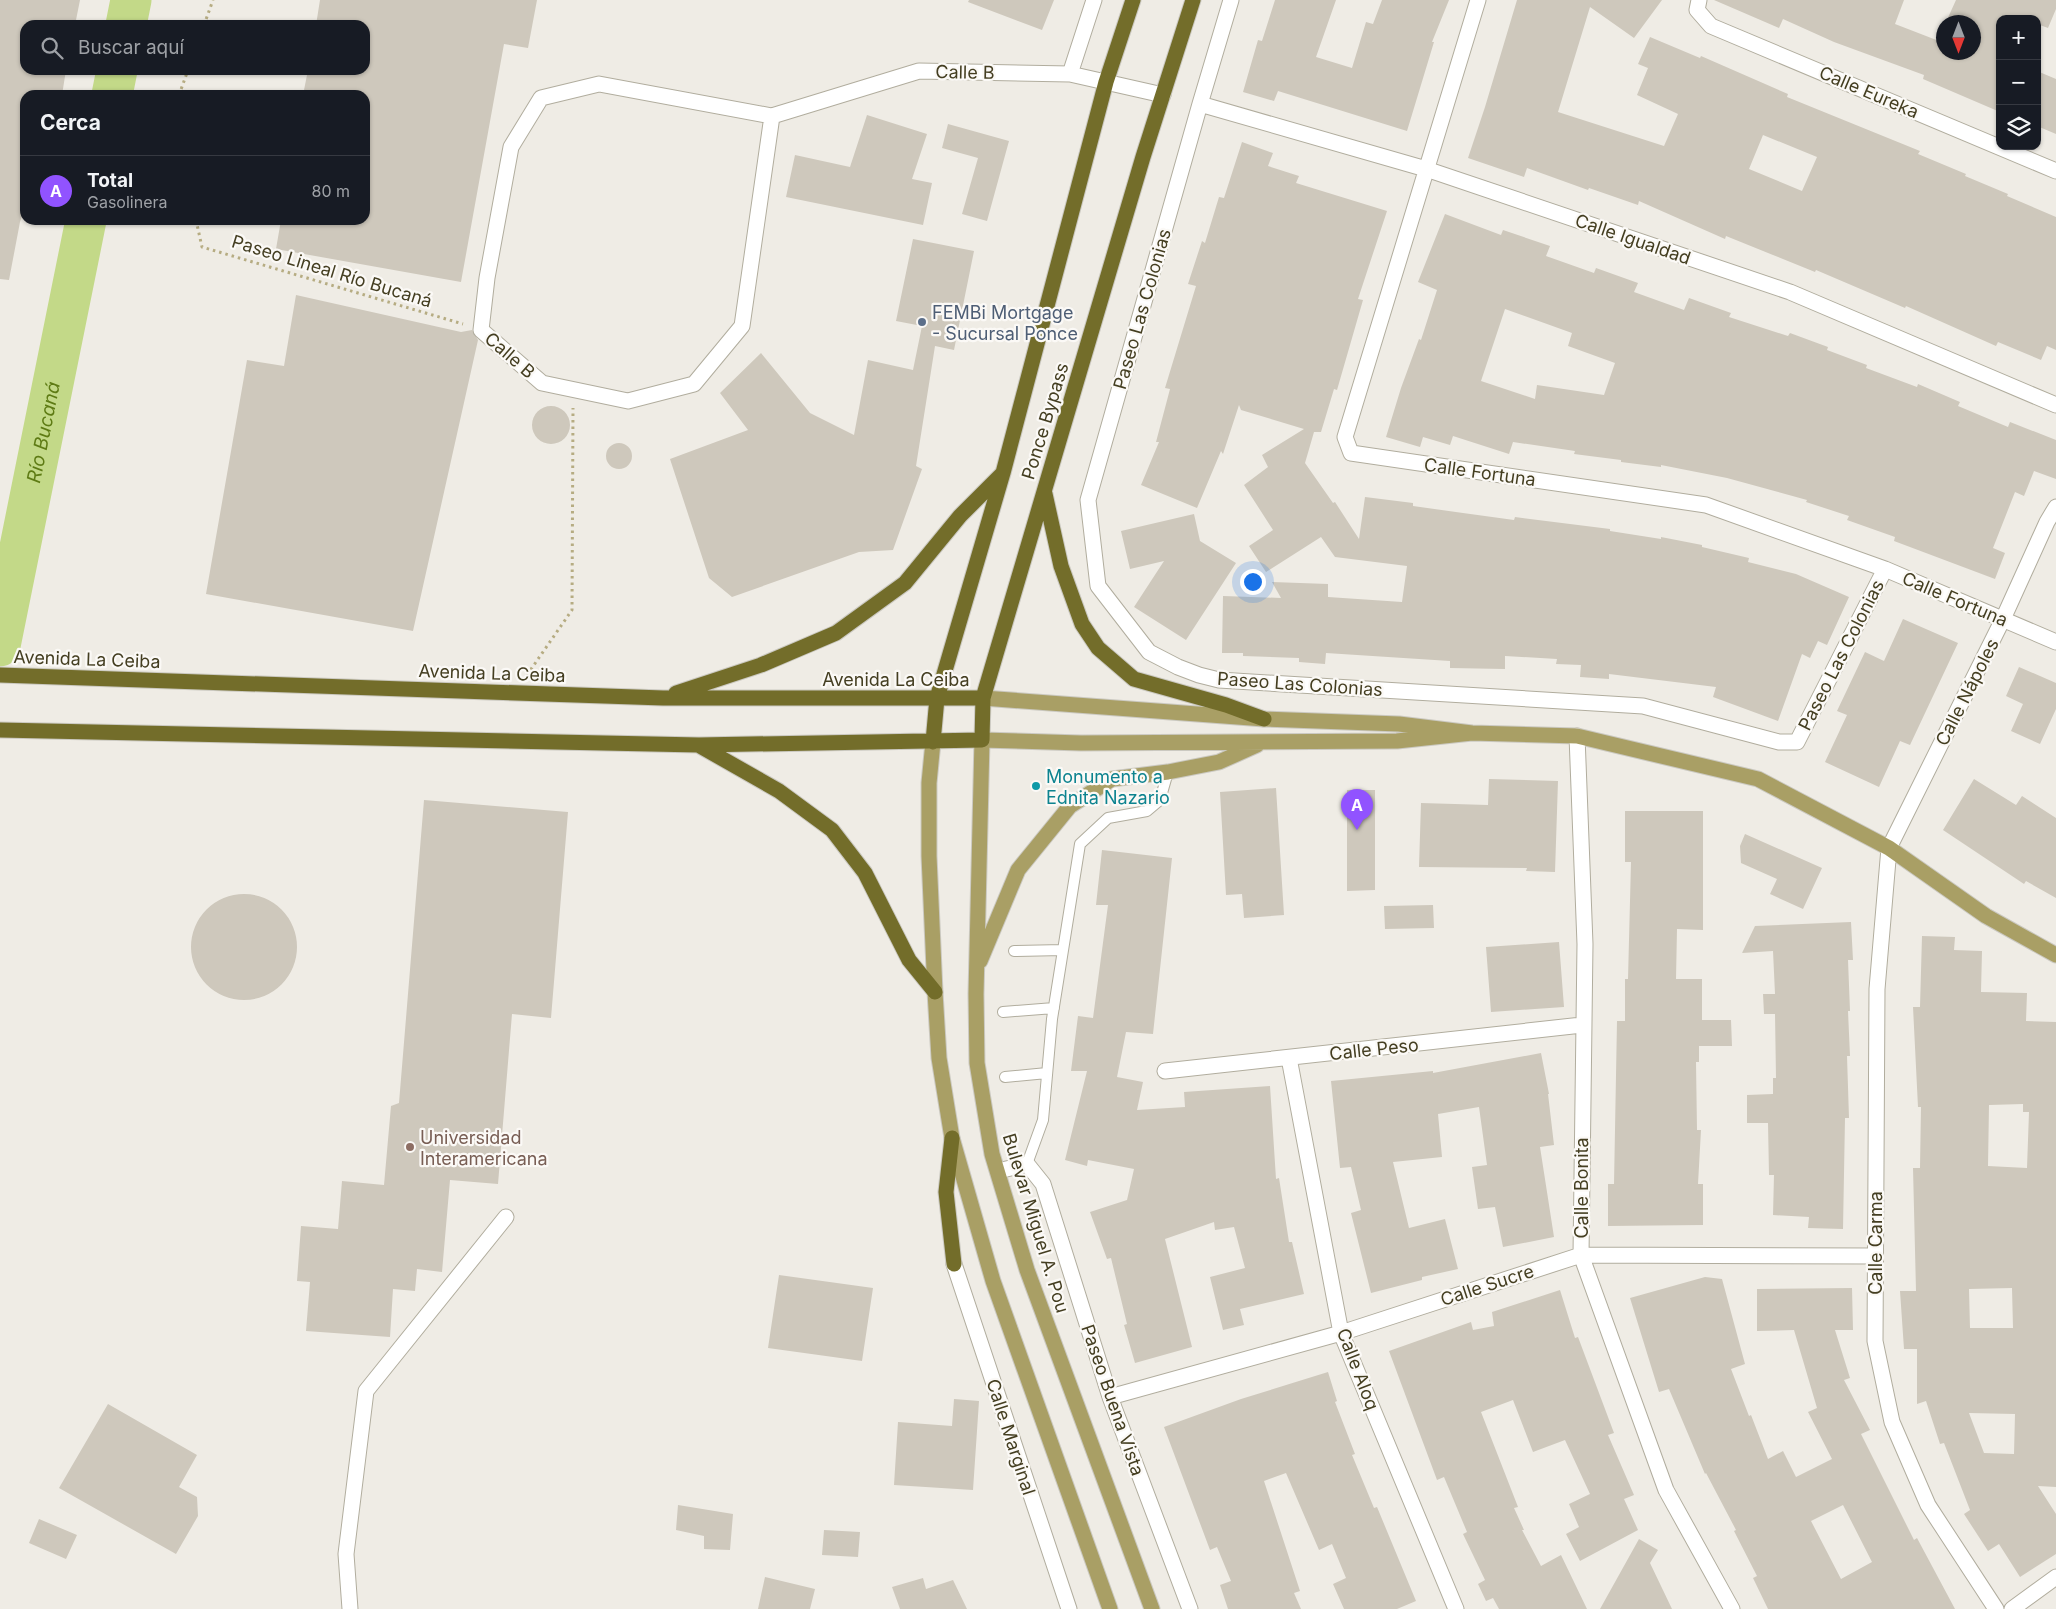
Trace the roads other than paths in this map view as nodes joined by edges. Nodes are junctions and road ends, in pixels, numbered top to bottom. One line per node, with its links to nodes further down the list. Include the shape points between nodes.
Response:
1 (1094, 0): 7 (street)
2 (1133, 0): 8 (highway, Ponce Bypass)
3 (1193, 0): 9 (highway, Ponce Bypass)
4 (1231, 0): 10 (street, Paseo Las Colonias)
5 (1478, 0): 12 (street, Calle Fortuna)
6 (1699, 0): 13 (street, Calle Eureka, via 1697,10 1712,26)
7 (1070, 74): 8 (street, Calle B); 11 (street, Calle B, via 920,71)
8 (1106, 82): 9 (street, Calle B); 15 (highway, Ponce Bypass)
9 (1163, 95): 16 (highway, Ponce Bypass)
10 (1200, 104): 12 (street, Calle Igualdad); 18 (street, Paseo Las Colonias, via 1088,500 1098,586 1149,652 1178,667 1219,680 1643,706 1779,742 1796,742)
11 (772, 116): 11 (street, Calle B, via 742,326 694,384 628,401 542,383 481,330 511,147 542,98 598,84)
12 (1426, 169): 14 (street, Calle Igualdad, via 1790,292); 18 (street, Calle Fortuna, via 1345,437 1351,453 1706,505)
13 (2056, 171)
14 (2056, 405)
15 (1003, 473): 22 (highway, via 960,516 905,583 836,633 761,665); 23 (highway, Ponce Bypass)
16 (1044, 491): 24 (highway, Ponce Bypass); 25 (highway, via 1060,566 1082,624 1098,648 1134,680 1226,704)
17 (2056, 507): 19 (street, Calle Nápoles)
18 (1885, 569): 19 (street, Calle Fortuna)
19 (2003, 620): 20 (street, Calle Fortuna); 34 (street, Calle Nápoles)
20 (2056, 642)
21 (0, 675): 22 (highway, Avenida La Ceiba)
22 (663, 698): 23 (highway, Avenida La Ceiba)
23 (937, 698): 24 (highway, Avenida La Ceiba); 30 (highway, Ponce Bypass)
24 (983, 698): 25 (main road); 29 (highway, Ponce Bypass)
25 (1264, 719): 27 (main road, via 1399,724)
26 (0, 730): 32 (highway)
27 (1472, 733): 28 (main road); 31 (main road, via 1397,741)
28 (1577, 736): 34 (main road, via 1758,779); 42 (street, Calle Bonita, via 1585,944)
29 (982, 740): 30 (highway); 31 (main road); 38 (main road, Bulevar Miguel A. Pou)
30 (933, 742): 32 (highway); 39 (main road, via 929,783 929,856)
31 (1264, 742): 33 (main road, via 1219,762)
32 (698, 745): 39 (highway, via 779,791 832,830 865,873 909,960)
33 (1168, 772): 35 (lane, via 1160,800 1147,811 1108,818 1080,844); 38 (main road, via 1112,779 1070,806 1018,870)
34 (1889, 848): 37 (main road, via 1986,916); 52 (street, Calle Carma, via 1877,989)
35 (1063, 950): 36 (lane); 40 (lane)
36 (1014, 951)
37 (2056, 955)
38 (976, 972): 49 (main road, Bulevar Miguel A. Pou, via 977,1063 992,1154)
39 (935, 992): 47 (main road, via 939,1058)
40 (1054, 1008): 41 (lane); 45 (lane)
41 (1003, 1012)
42 (1582, 1025): 43 (street, Calle Peso); 51 (street, Calle Bonita)
43 (1289, 1058): 44 (street, Calle Peso); 54 (street, Calle Aloq)
44 (1165, 1071)
45 (1048, 1073): 46 (lane); 48 (lane, via 1044,1120)
46 (1005, 1077)
47 (952, 1138): 53 (highway, via 946,1192); 59 (main road, via 993,1281)
48 (1028, 1164): 49 (street); 55 (street, Paseo Buena Vista, via 1044,1184)
49 (998, 1171): 60 (main road, Bulevar Miguel A. Pou, via 1028,1270)
50 (506, 1217): 57 (street, via 366,1391 346,1554)
51 (1581, 1255): 52 (street, Calle Sucre); 54 (street, Calle Sucre); 63 (street, Calle Bonita, via 1666,1490)
52 (1875, 1256): 64 (street, Calle Carma, via 1875,1341 1892,1422 1928,1505)
53 (954, 1264): 58 (street, Calle Marginal)
54 (1341, 1333): 55 (street, Calle Sucre); 62 (street, Calle Aloq)
55 (1110, 1397): 61 (street, Paseo Buena Vista)
56 (2056, 1577): 65 (street)
57 (350, 1609)
58 (1069, 1609)
59 (1110, 1609)
60 (1152, 1609)
61 (1190, 1609)
62 (1456, 1609)
63 (1732, 1609)
64 (1996, 1609)
65 (2012, 1609)

